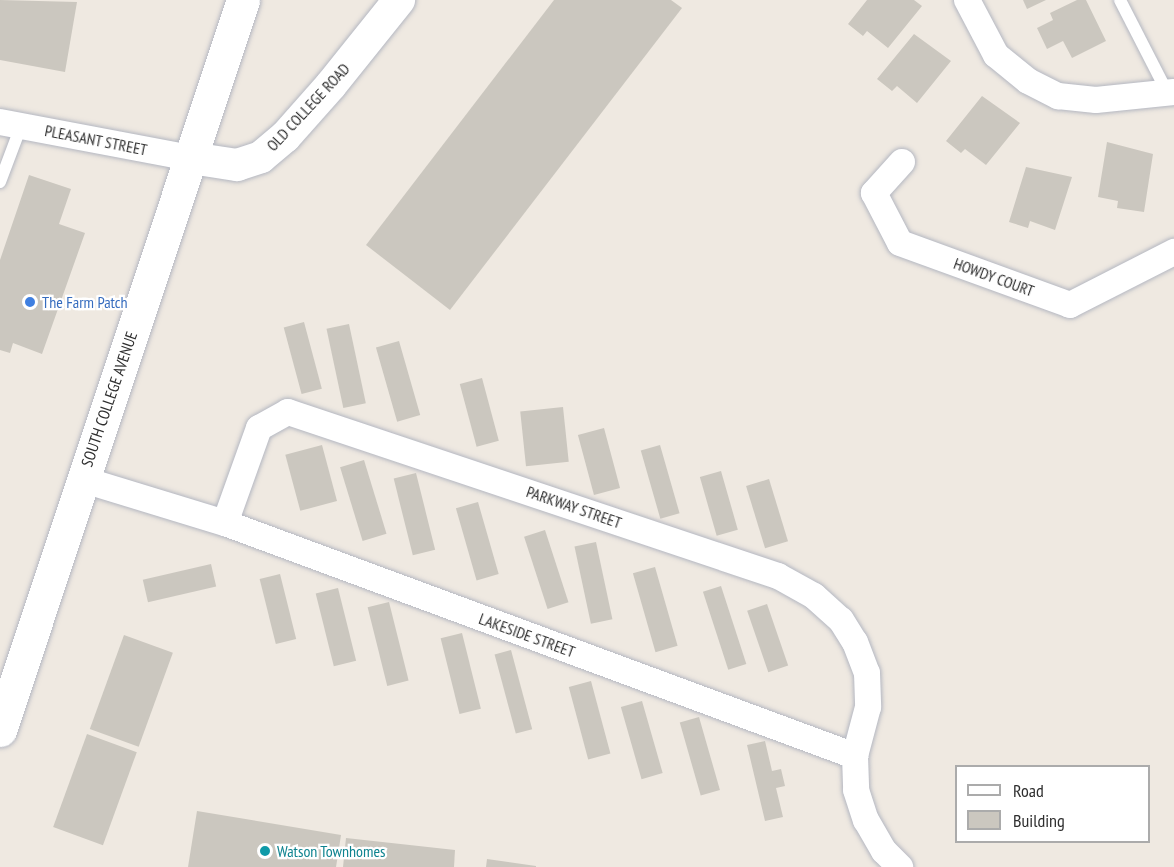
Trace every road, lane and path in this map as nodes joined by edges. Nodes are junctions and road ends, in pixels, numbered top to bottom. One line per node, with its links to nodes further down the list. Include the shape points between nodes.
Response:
1 (243, 0): 7 (main road, SOUTH COLLEGE AVENUE)
2 (399, 0): 7 (street, OLD COLLEGE ROAD, via 323,94 261,157 237,165)
3 (967, 0): 5 (street, via 996,55 1028,81 1058,96 1096,100)
4 (1120, 0): 5 (lane)
5 (1171, 92)
6 (10, 124): 7 (street, PLEASANT STREET); 9 (lane)
7 (191, 158): 11 (main road, SOUTH COLLEGE AVENUE)
8 (902, 162): 10 (street, HOWDY COURT, via 874,193 900,243 1070,305)
9 (0, 182)
10 (1174, 252)
11 (81, 479): 12 (street, LAKESIDE STREET); 13 (main road, SOUTH COLLEGE AVENUE)
12 (225, 524): 14 (street, LAKESIDE STREET); 14 (street, PARKWAY STREET, via 259,428 288,412 777,576 814,596 841,620 855,642 867,673 868,707)
13 (0, 730)
14 (855, 756): 15 (street, via 856,790 866,820 884,851)
15 (900, 867)

